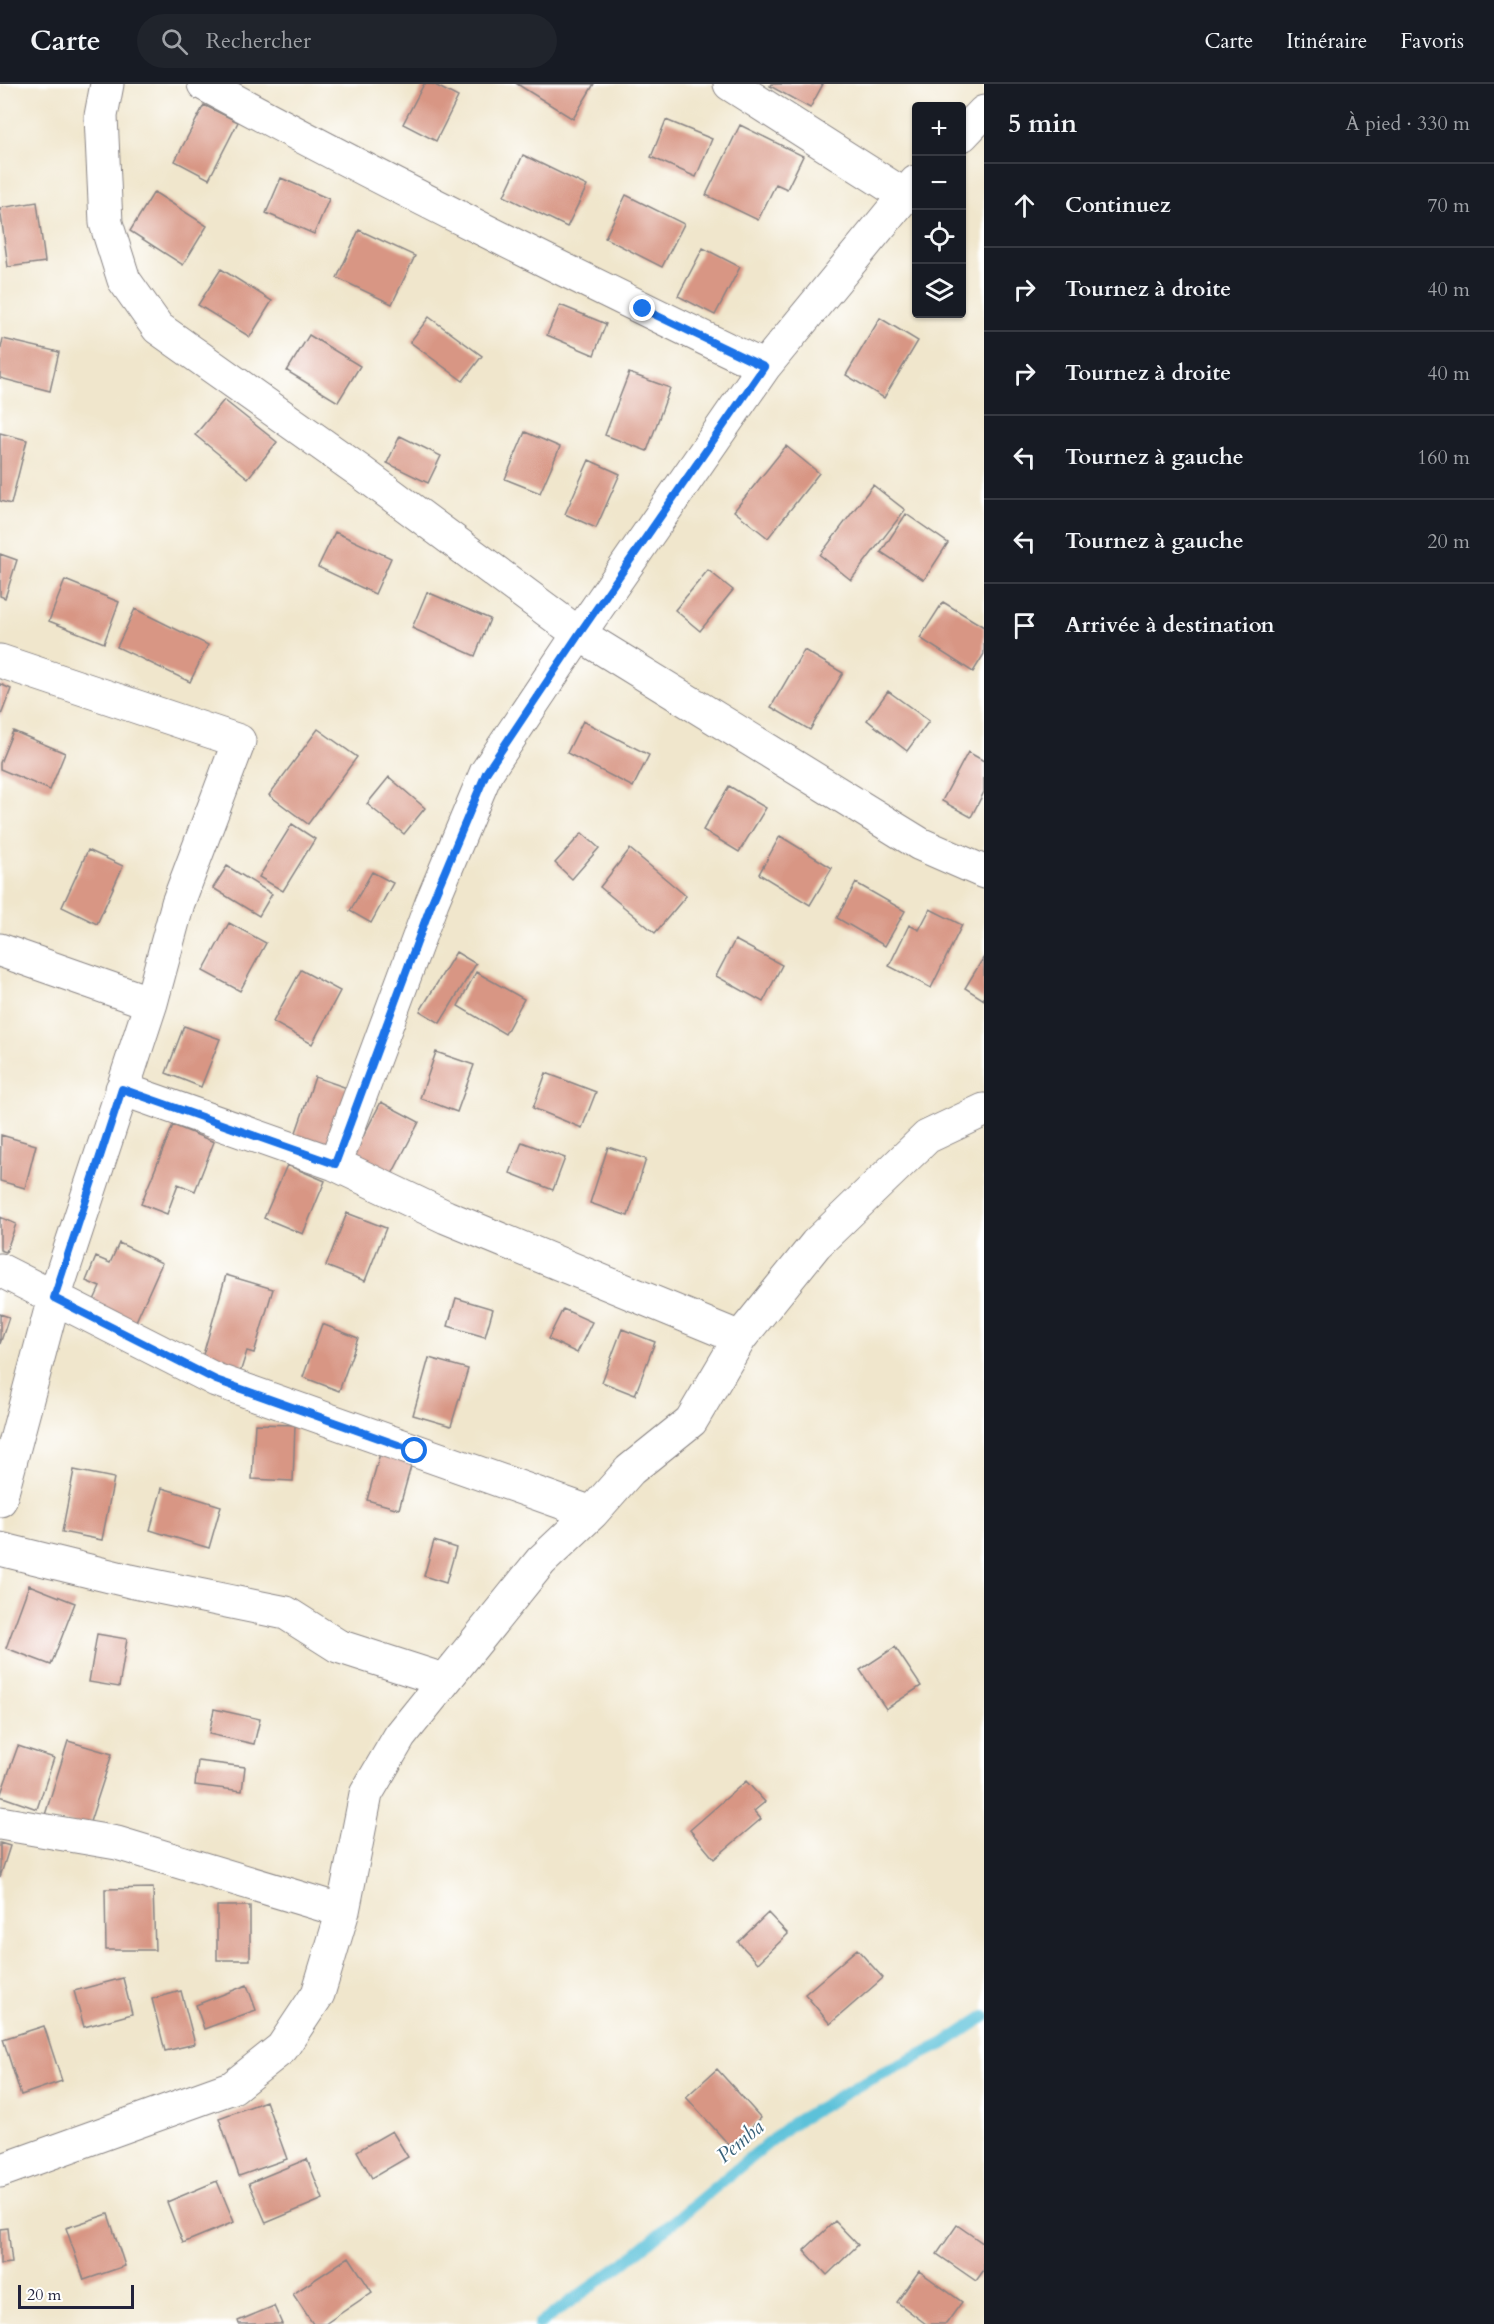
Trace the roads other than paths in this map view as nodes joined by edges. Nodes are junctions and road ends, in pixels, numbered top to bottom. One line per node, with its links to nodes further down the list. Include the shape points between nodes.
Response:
1 (107, 84): 8 (street, via 101,116 106,223 124,280 158,328)
2 (204, 84): 7 (street, via 562,270)
3 (730, 84): 6 (street)
4 (984, 112): 5 (street)
5 (966, 131)
6 (910, 188): 7 (street)
7 (764, 367): 8 (street)
8 (579, 634): 10 (street, via 920,844); 15 (street, via 486,773 432,902)
9 (0, 660): 12 (street, via 239,741 178,903)
10 (984, 872)
11 (0, 950): 12 (street)
12 (151, 1003): 13 (street)
13 (122, 1089): 15 (street); 17 (street)
14 (984, 1110): 18 (street, via 927,1137 816,1244)
15 (335, 1164): 18 (street, via 446,1217)
16 (0, 1270): 17 (street)
17 (54, 1298): 19 (street); 20 (street, via 216,1380)
18 (740, 1338): 20 (street, via 691,1421 630,1470)
19 (0, 1500)
20 (592, 1513): 22 (street, via 541,1561)
21 (0, 1549): 22 (street, via 286,1613 338,1646)
22 (443, 1680): 24 (street, via 400,1736 366,1794)
23 (0, 1824): 24 (street, via 117,1843)
24 (344, 1911): 25 (street, via 318,1994 282,2048 233,2087)
25 (0, 2171)

